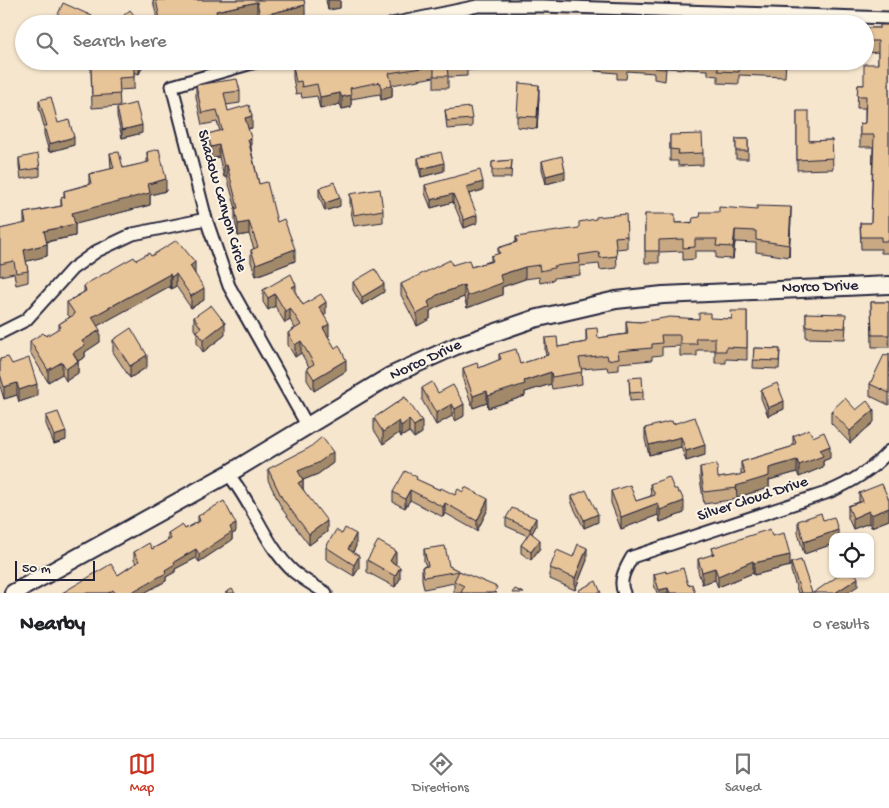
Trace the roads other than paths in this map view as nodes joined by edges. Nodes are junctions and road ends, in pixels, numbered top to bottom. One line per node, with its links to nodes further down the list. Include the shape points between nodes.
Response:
1 (435, 15): 2 (street, via 478,6)
2 (786, 15)
3 (874, 18): 4 (street)
4 (889, 18)
5 (227, 70): 6 (street, Shadow Canyon Circle, via 172,86)
6 (206, 219): 8 (street, via 133,234 97,251 72,269 26,320); 9 (street, Shadow Canyon Circle, via 229,286)
7 (889, 286): 9 (main road, Norco Drive, via 663,295 616,300 534,319 456,346 390,376)
8 (0, 333)
9 (307, 425): 11 (main road, Norco Drive)
10 (889, 451): 14 (street, Silver Cloud Drive, via 876,465 851,482 826,493 632,557 624,571)
11 (228, 474): 12 (main road, Norco Drive); 13 (street, via 278,554 294,572)
12 (13, 593)
13 (326, 593)
14 (624, 593)

